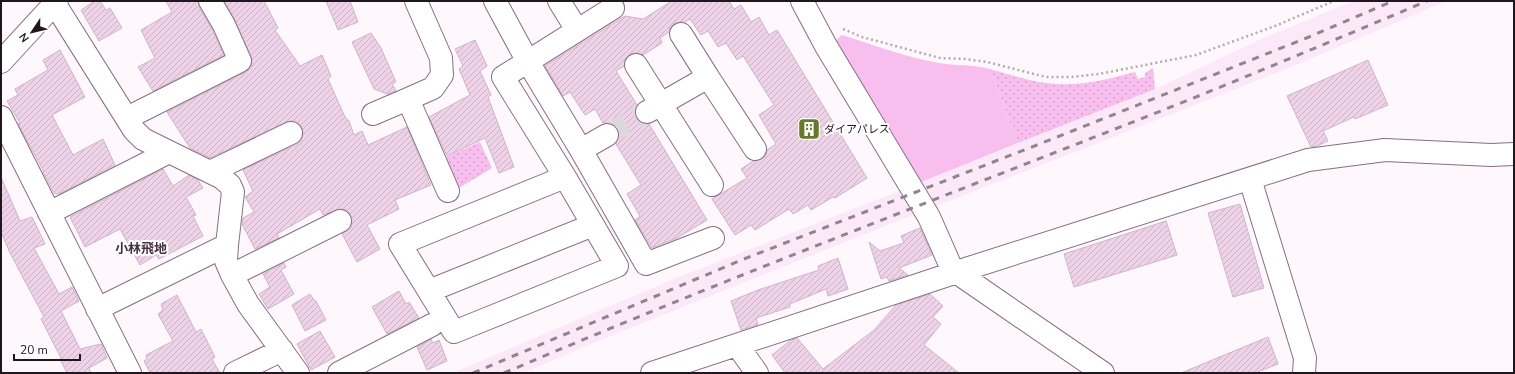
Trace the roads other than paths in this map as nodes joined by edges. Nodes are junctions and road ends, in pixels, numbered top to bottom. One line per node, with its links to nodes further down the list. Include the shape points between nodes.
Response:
1 (210, 1): 18 (street, via 240,61)
2 (416, 1): 14 (street, via 441,58 442,75 433,88)
3 (495, 1): 11 (street)
4 (559, 1): 8 (street)
5 (802, 1): 35 (street, via 826,46 929,217 951,267)
6 (55, 2): 10 (street); 18 (street)
7 (613, 8): 8 (street)
8 (577, 30): 11 (street)
9 (681, 34): 13 (street)
10 (1, 62)
11 (528, 62): 22 (street); 26 (street, via 503,77)
12 (636, 65): 15 (street)
13 (708, 76): 15 (street); 21 (street)
14 (408, 99): 16 (street); 29 (street)
15 (653, 108): 28 (street)
16 (373, 114)
17 (1, 117): 30 (street)
18 (127, 118): 23 (street, via 143,139)
19 (291, 133): 25 (street)
20 (607, 135): 22 (street)
21 (755, 149)
22 (581, 150): 33 (street, via 646,264)
23 (169, 152): 25 (street); 30 (street)
24 (1514, 154): 27 (street, via 1385,150 1308,160)
25 (210, 172): 34 (street, via 222,178 233,192)
26 (565, 177): 32 (street); 37 (street, via 400,244)
27 (1250, 179): 35 (street); 49 (street, via 1305,358)
28 (712, 185)
29 (448, 191)
30 (50, 213): 38 (street)
31 (340, 221): 36 (street)
32 (592, 225): 37 (street); 37 (street, via 617,266 454,332)
33 (713, 238)
34 (227, 245): 36 (street, via 226,261); 38 (street)
35 (956, 272): 40 (street); 48 (street)
36 (232, 275): 41 (street, via 248,304)
37 (429, 292)
38 (97, 309): 42 (street)
39 (432, 325): 45 (street)
40 (737, 345): 46 (street); 47 (street)
41 (282, 350): 43 (street); 44 (street)
42 (122, 370)
43 (235, 373)
44 (298, 373)
45 (339, 373)
46 (652, 373)
47 (757, 373)
48 (1103, 373)
49 (1304, 373)

